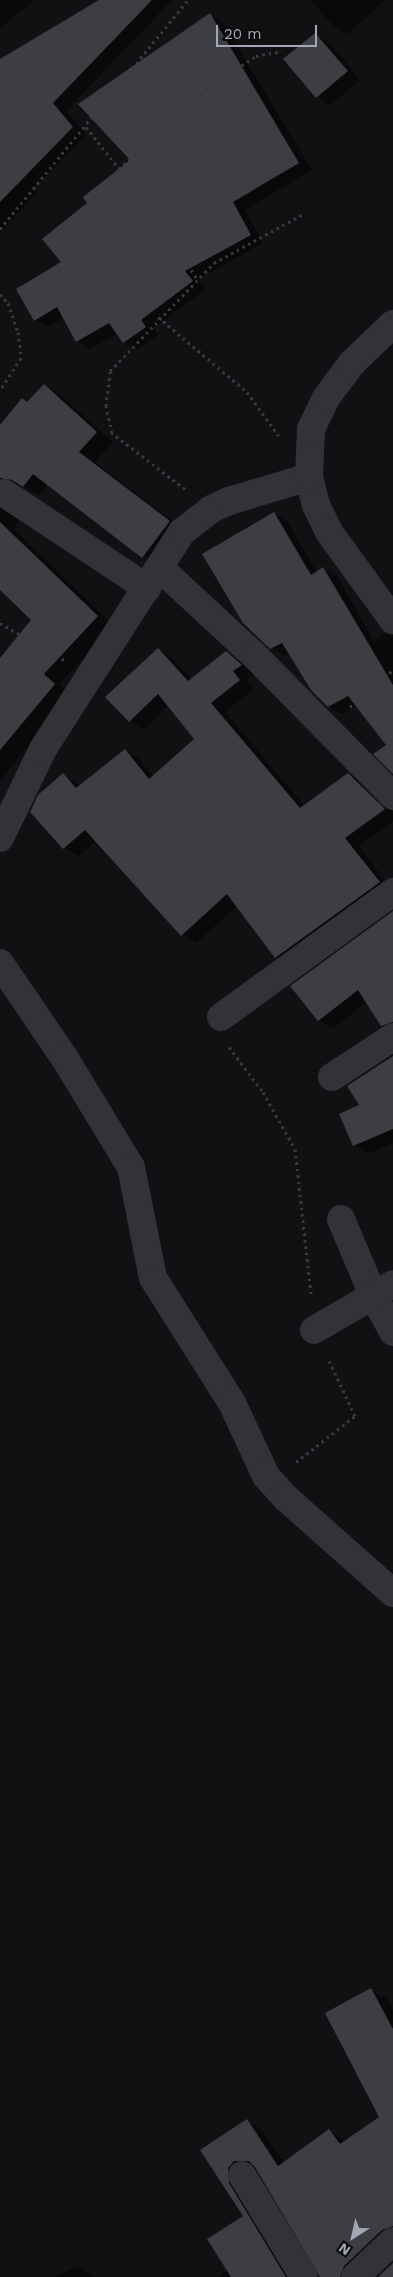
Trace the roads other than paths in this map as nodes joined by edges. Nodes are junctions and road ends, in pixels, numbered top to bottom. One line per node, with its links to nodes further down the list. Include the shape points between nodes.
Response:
1 (389, 335): 2 (street, via 352,363 326,398 311,430)
2 (312, 491): 4 (street, via 211,509 182,532); 5 (street, via 329,532)
3 (4, 493): 4 (street)
4 (154, 578): 6 (street, via 254,655); 7 (street, via 43,749)
5 (393, 620)
6 (393, 796)
7 (0, 838)
8 (393, 892): 10 (street)
9 (0, 963): 17 (street, via 64,1057 132,1167 153,1278 232,1403 266,1476 286,1498)
10 (220, 1017)
11 (393, 1037): 12 (street)
12 (332, 1077)
13 (341, 1219): 14 (street)
14 (383, 1289): 15 (street); 16 (street)
15 (314, 1330)
16 (393, 1332)
17 (393, 1593)
18 (242, 2176): 20 (street)
19 (393, 2241): 21 (street)
20 (304, 2277)
21 (355, 2277)

